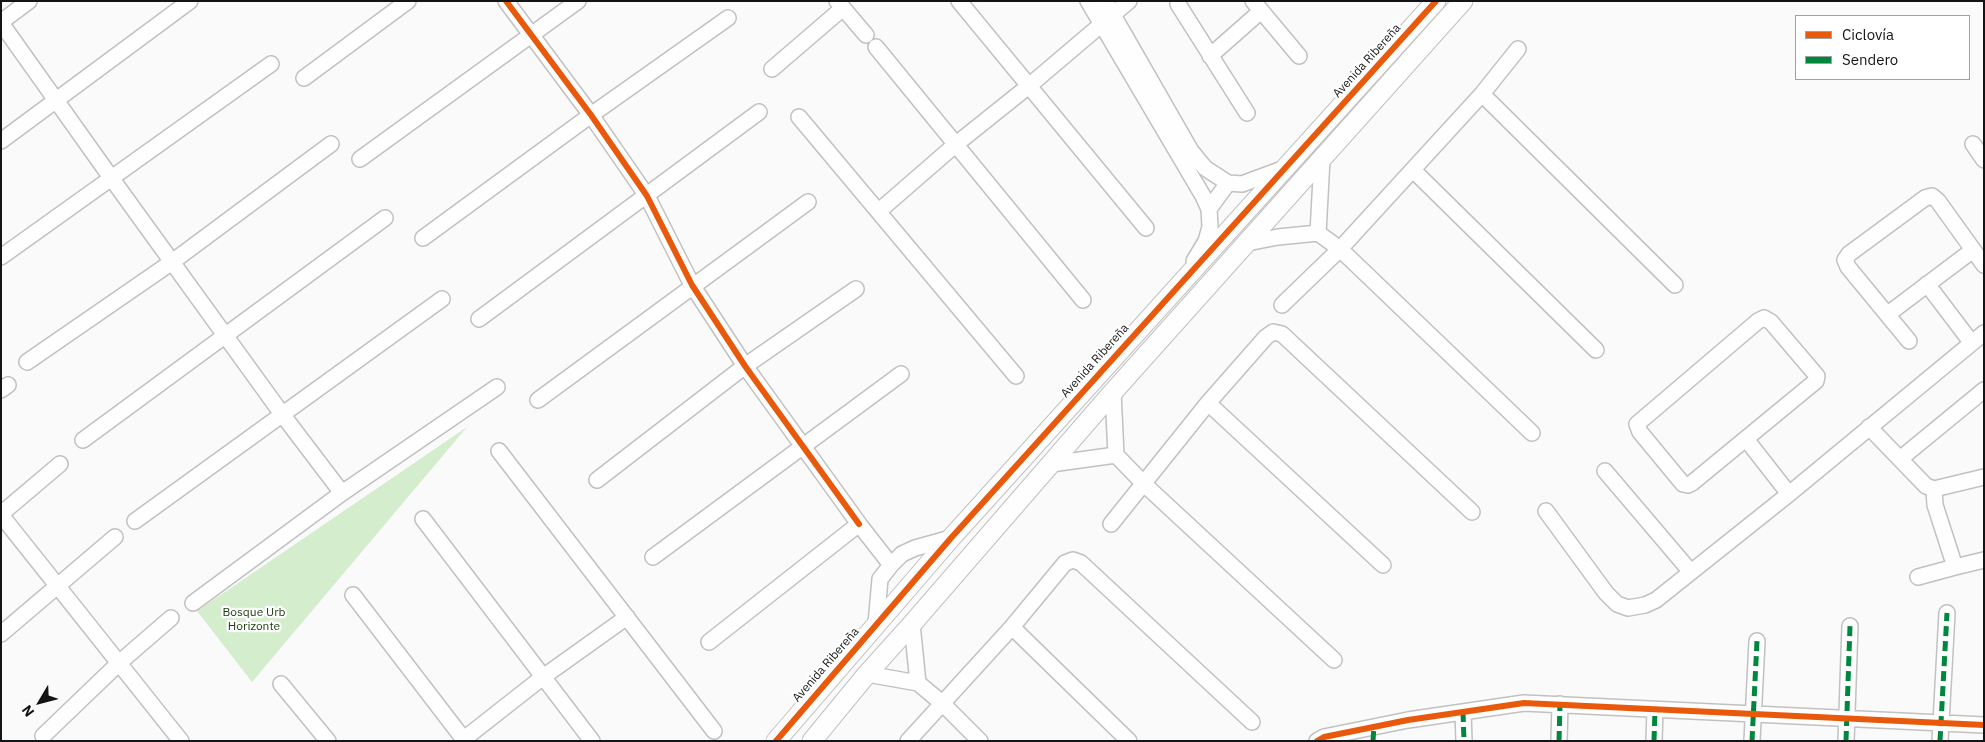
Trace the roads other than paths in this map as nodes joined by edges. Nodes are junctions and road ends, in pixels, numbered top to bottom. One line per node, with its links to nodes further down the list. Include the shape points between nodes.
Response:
1 (29, 1): 16 (street)
2 (190, 1): 28 (street)
3 (408, 1): 25 (street)
4 (506, 1): 17 (street)
5 (578, 1): 17 (street)
6 (959, 1): 26 (street)
7 (1088, 1): 14 (street)
8 (1129, 1): 14 (street)
9 (1436, 1): 40 (street, Avenida Ribereña)
10 (1464, 1): 38 (street)
11 (1178, 4): 21 (street)
12 (840, 5): 18 (street); 24 (street)
13 (1257, 6): 21 (street); 22 (street)
14 (1106, 13): 26 (street); 43 (street, via 1191,151 1205,168); 46 (street)
15 (728, 18): 31 (street)
16 (1, 22): 28 (street)
17 (531, 35): 31 (street); 37 (street)
18 (866, 35)
19 (876, 47): 36 (street)
20 (1518, 49): 27 (street)
21 (1210, 56): 30 (street)
22 (1299, 56)
23 (271, 64): 42 (street)
24 (772, 69)
25 (304, 78)
26 (1030, 85): 36 (street); 49 (street)
27 (1482, 94): 41 (street); 61 (street)
28 (56, 100): 33 (street); 42 (street)
29 (759, 112): 44 (street)
30 (1247, 113)
31 (591, 115): 44 (street); 51 (street)
32 (799, 117): 47 (street)
33 (1, 140)
34 (331, 144): 56 (street)
35 (1972, 144): 39 (street)
36 (955, 145): 47 (street); 64 (street)
37 (360, 159)
38 (1322, 159): 50 (street); 52 (street)
39 (1984, 160)
40 (1288, 166): 43 (street, via 1242,184); 58 (street, Avenida Ribereña)
41 (1413, 170): 53 (street); 71 (street)
42 (112, 179): 55 (street); 56 (street)
43 (1228, 183): 46 (street)
44 (647, 196): 60 (street); 67 (street)
45 (808, 202): 60 (street)
46 (1209, 209): 58 (street, via 1210,228 1206,241)
47 (879, 211): 75 (street)
48 (385, 218): 68 (street)
49 (1146, 228)
50 (1318, 233): 52 (street); 53 (street)
51 (423, 238)
52 (1247, 243): 78 (street)
53 (1340, 249): 65 (street); 83 (street)
54 (1973, 250): 57 (street); 59 (street); 66 (street, via 1932,196 1850,254 1846,260 1848,267)
55 (1, 257)
56 (172, 262): 68 (street); 72 (street)
57 (1984, 265)
58 (1181, 281): 107 (street, Avenida Ribereña)
59 (1927, 284): 66 (street); 69 (street)
60 (692, 285): 73 (street); 79 (street)
61 (1675, 285)
62 (856, 289): 73 (street)
63 (442, 299): 81 (street)
64 (1083, 300)
65 (1282, 306)
66 (1888, 314): 70 (street)
67 (479, 320)
68 (225, 335): 81 (street); 85 (street)
69 (1978, 337): 82 (street)
70 (1909, 341)
71 (1596, 350)
72 (27, 362)
73 (745, 366): 86 (street); 94 (street)
74 (901, 374): 86 (street)
75 (1016, 376)
76 (498, 387): 97 (street)
77 (1984, 390): 89 (street)
78 (1113, 392): 88 (street); 91 (street)
79 (538, 400)
80 (1208, 403): 95 (street); 100 (street, via 1266,336 1273,332 1282,334); 111 (street)
81 (282, 414): 97 (street); 103 (street)
82 (1868, 427): 89 (street); 98 (street)
83 (1532, 433)
84 (1746, 439): 84 (street, via 1816,381 1817,376 1764,318 1637,424 1652,447 1683,484 1688,485); 98 (street)
85 (83, 440)
86 (802, 447): 104 (street); 108 (street)
87 (499, 451): 119 (street)
88 (1116, 455): 91 (street); 95 (street)
89 (1900, 459): 96 (street, via 1926,486)
90 (60, 464): 101 (street)
91 (1051, 464): 122 (street)
92 (1605, 471): 113 (street)
93 (1984, 477): 96 (street)
94 (597, 480)
95 (1144, 484): 105 (street); 128 (street)
96 (1934, 489): 112 (street, via 1935,505)
97 (342, 493): 117 (street)
98 (1789, 494): 113 (street)
99 (1546, 511): 113 (street, via 1617,604 1628,608 1645,605 1656,600)
100 (1472, 512)
101 (1, 514): 115 (street)
102 (423, 519): 131 (street)
103 (135, 521)
104 (859, 524): 110 (street); 127 (street)
105 (1111, 524)
106 (115, 537): 115 (street)
107 (952, 538): 110 (street, via 915,548); 121 (street, Avenida Ribereña)
108 (653, 557)
109 (1984, 560): 112 (street)
110 (890, 565): 121 (street, via 880,579)
111 (1383, 565)
112 (1955, 567): 114 (street)
113 (1690, 571)
114 (1918, 577)
115 (58, 586): 125 (street); 129 (street)
116 (353, 595): 146 (street)
117 (194, 602)
118 (1947, 613): 141 (street)
119 (627, 617): 131 (street); 143 (street)
120 (171, 618): 129 (street)
121 (876, 624): 150 (street, Avenida Ribereña)
122 (912, 624): 130 (street); 132 (street)
123 (1850, 626): 139 (street)
124 (1012, 627): 134 (street); 140 (street, via 1065,563 1073,560 1081,563); 154 (street)
125 (1, 634)
126 (1757, 641): 138 (street)
127 (710, 642)
128 (1334, 660)
129 (119, 663): 145 (street); 147 (street)
130 (867, 674): 132 (street); 151 (street)
131 (543, 677): 146 (street); 149 (street)
132 (918, 683): 134 (street)
133 (281, 684): 148 (street)
134 (942, 703): 152 (street); 153 (street)
135 (1560, 704): 136 (street); 137 (street, via 1524,703); 157 (street)
136 (1655, 710): 138 (street); 158 (street)
137 (1463, 712): 144 (street); 156 (street)
138 (1754, 715): 139 (street); 159 (street)
139 (1847, 719): 141 (street); 160 (street)
140 (1252, 722)
141 (1940, 723): 142 (street); 161 (street)
142 (1984, 725)
143 (714, 731)
144 (1373, 733): 155 (street, via 1324,737)
145 (43, 736)
146 (464, 740)
147 (181, 741)
148 (328, 741)
149 (592, 741)
150 (776, 741)
151 (812, 741)
152 (908, 741)
153 (980, 741)
154 (1129, 741)
155 (1317, 741)
156 (1464, 741)
157 (1559, 741)
158 (1654, 741)
159 (1752, 741)
160 (1846, 741)
161 (1940, 741)

